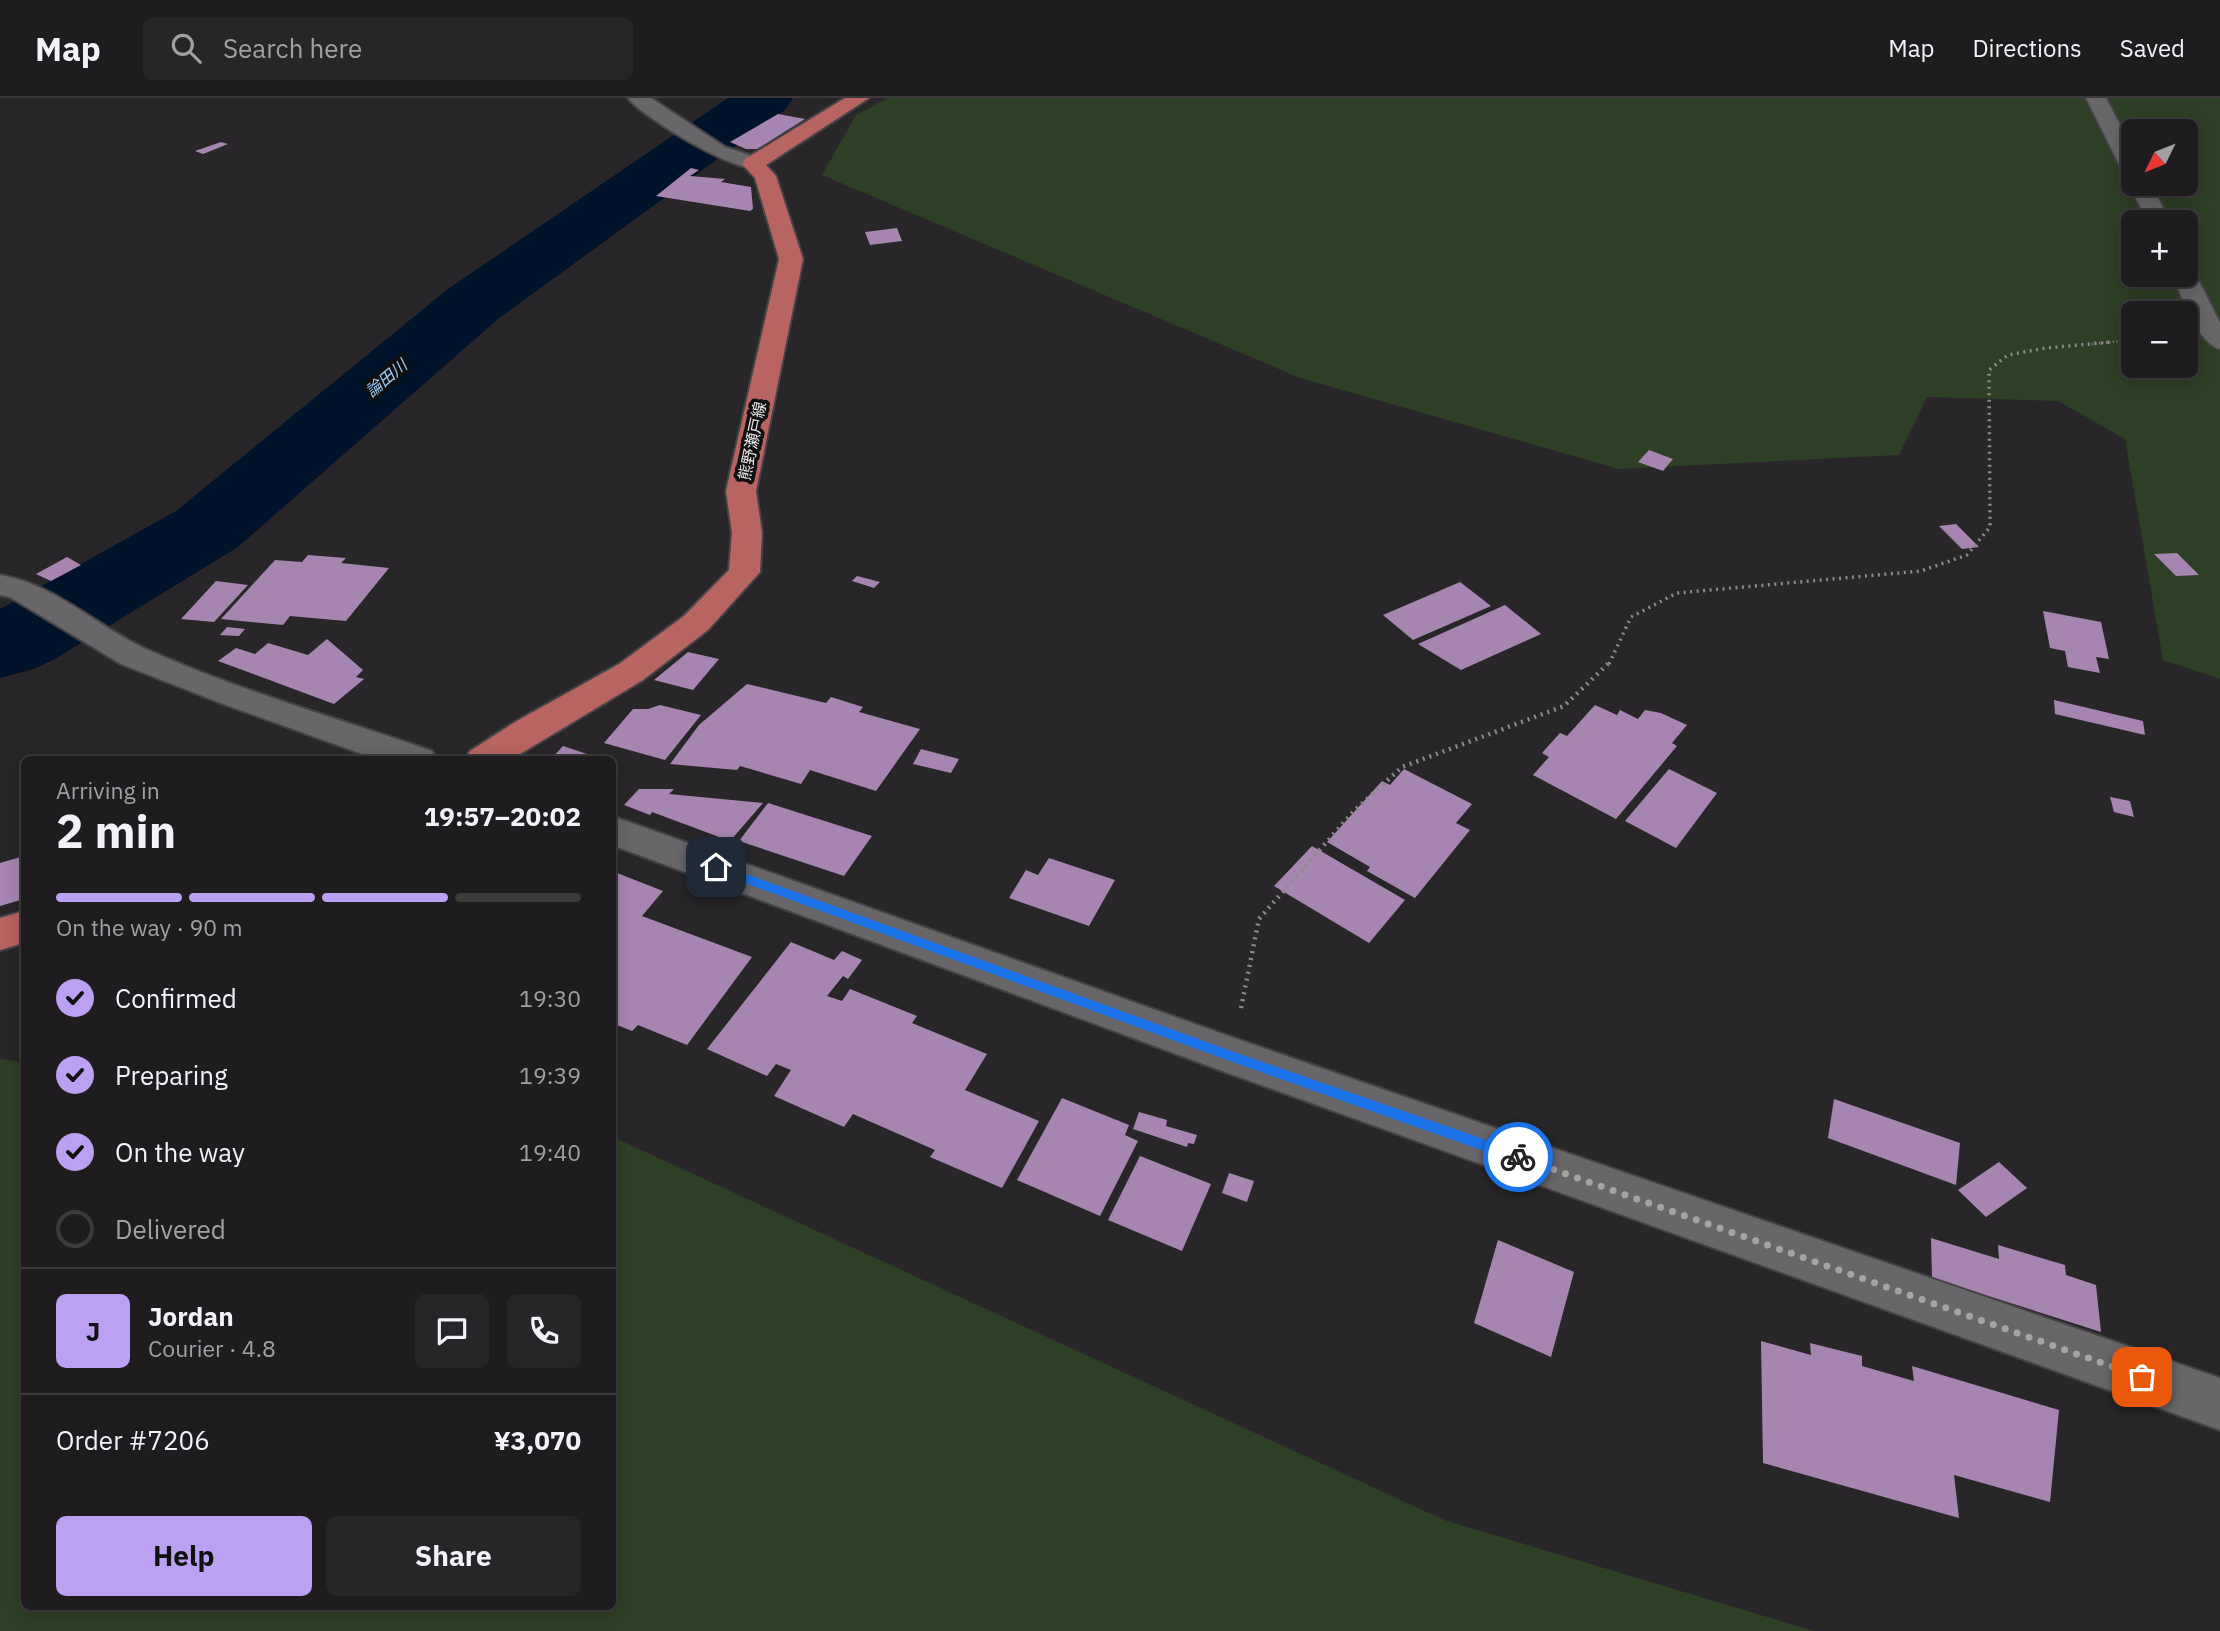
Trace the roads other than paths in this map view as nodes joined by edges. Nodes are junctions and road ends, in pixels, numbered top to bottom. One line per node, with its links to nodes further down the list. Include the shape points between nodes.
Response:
1 (638, 98): 5 (street, via 718,151)
2 (859, 98): 5 (main road)
3 (2095, 98): 4 (street)
4 (2121, 147)
5 (753, 164): 10 (main road, 熊野瀬戸線, via 765,176 791,259 741,491 747,533 744,572 696,623 631,672)
6 (2190, 287): 7 (street)
7 (2220, 341)
8 (0, 585): 9 (street, via 19,588 133,656)
9 (408, 756)
10 (489, 756)
11 (616, 831): 14 (street, via 1231,1056)
12 (21, 928): 13 (main road)
13 (0, 934)
14 (2220, 1404)

